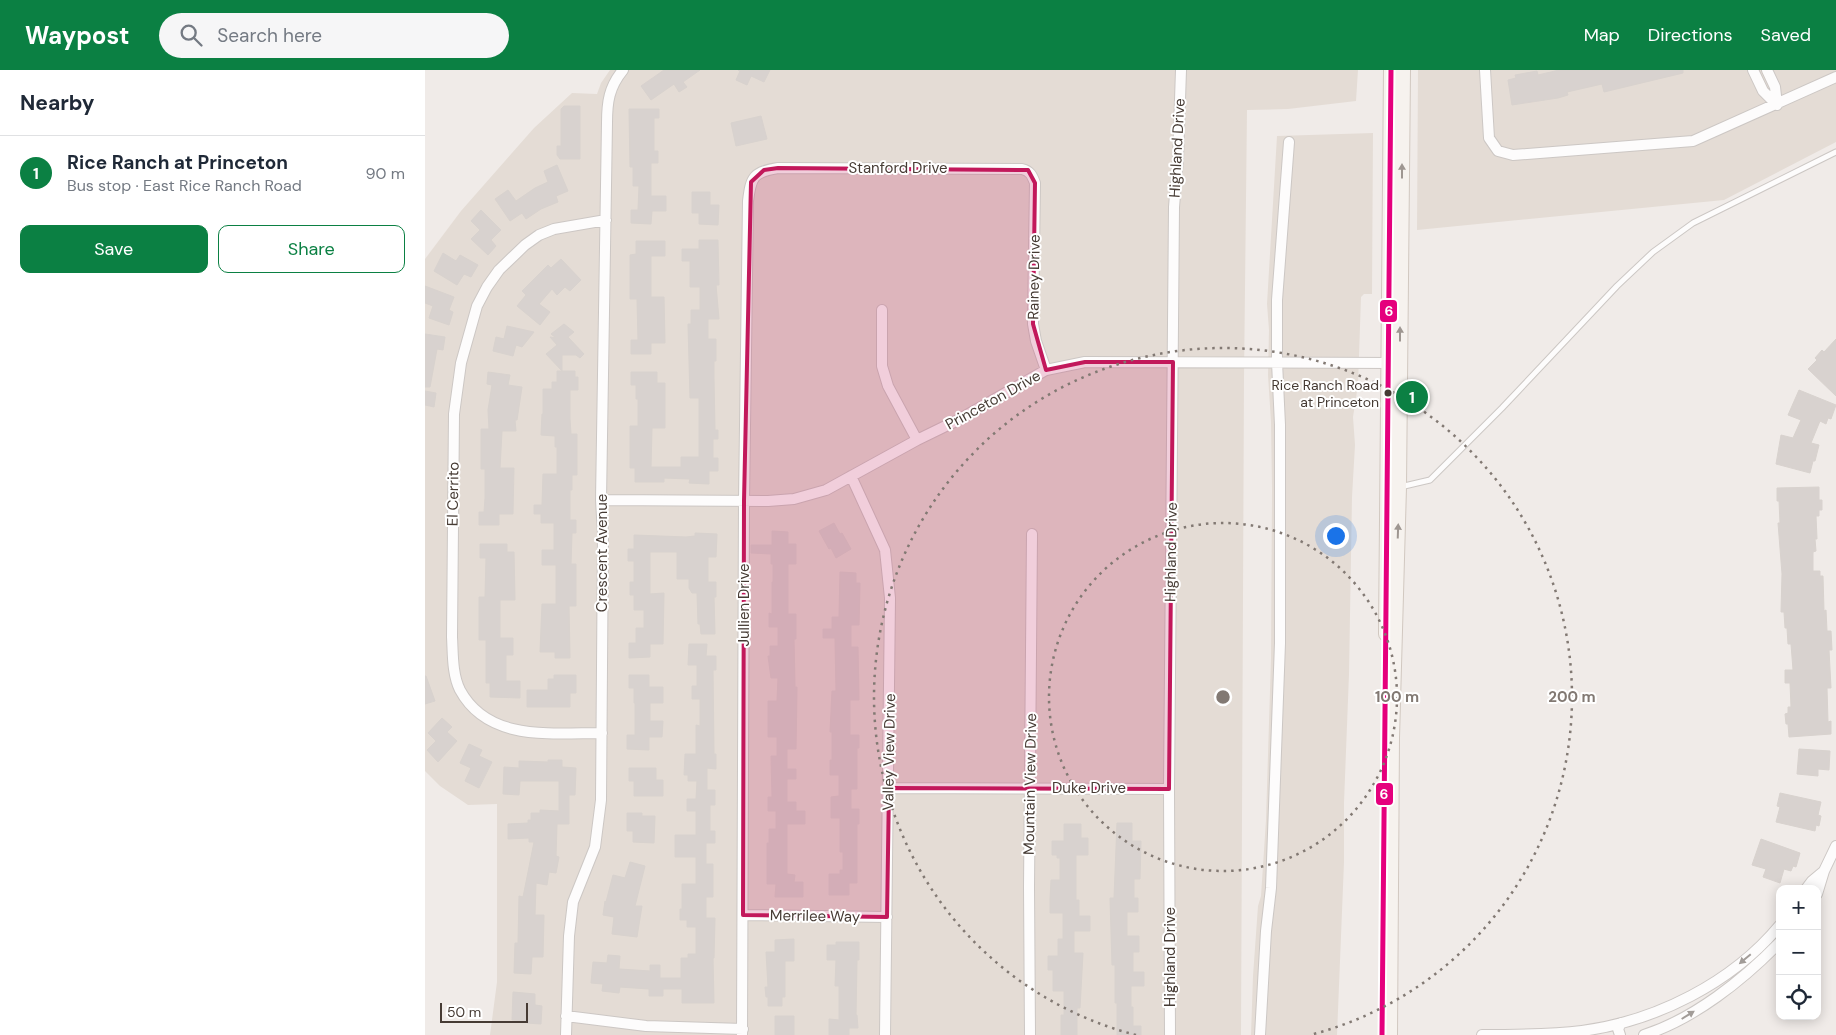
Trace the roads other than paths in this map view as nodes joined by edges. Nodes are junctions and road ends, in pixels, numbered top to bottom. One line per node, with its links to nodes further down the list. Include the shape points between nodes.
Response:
1 (623, 70): 14 (street, Crescent Avenue, via 614,82 607,102)
2 (1181, 70): 16 (street, Highland Drive, via 1174,207)
3 (1391, 70): 18 (main road)
4 (1403, 70): 18 (main road, one-way to 4)
5 (1487, 70): 9 (street, via 1489,138 1498,151 1513,155 1693,142)
6 (1753, 70): 9 (street, via 1763,91)
7 (1767, 70): 9 (street, via 1775,87)
8 (1836, 77): 9 (street)
9 (1777, 105)
10 (1289, 142): 17 (street, via 1277,300)
11 (1836, 152): 22 (lane, via 1693,223 1653,252 1430,480)
12 (754, 176): 13 (street, Stanford Drive, via 764,170 778,168 1022,169 1028,170); 24 (street, Jullien Drive, via 748,201)
13 (1035, 183): 19 (street, Rainey Drive, via 1033,324 1035,341)
14 (606, 220): 23 (street, Crescent Avenue); 26 (street, El Cerrito, via 554,229 539,235 499,270 477,306 461,364 454,414 452,637 454,671 459,689 473,708 488,719 515,731)
15 (882, 310): 20 (street, via 882,366 888,386)
16 (1173, 362): 17 (street, Princeton Drive); 19 (street, Princeton Drive, via 1085,362); 29 (street, Highland Drive)
17 (1277, 362): 18 (street, Princeton Drive); 47 (street, via 1280,643 1271,888)
18 (1394, 363): 22 (main road)
19 (1046, 370): 20 (street, Princeton Drive)
20 (917, 440): 21 (street, Princeton Drive)
21 (851, 476): 24 (street, Princeton Drive, via 826,490 794,499); 27 (street, Valley View Drive, via 885,550 889,575)
22 (1393, 487): 48 (main road); 49 (main road, one-way to 22)
23 (601, 500): 24 (street, Princeton Drive); 26 (street, Crescent Avenue)
24 (744, 501): 34 (street, Jullien Drive)
25 (1032, 534): 28 (street, Mountain View Drive)
26 (602, 733): 38 (street, Crescent Avenue, via 601,800 595,847 573,902)
27 (889, 788): 28 (street, Duke Drive); 35 (street, Valley View Drive)
28 (1031, 788): 29 (street, Duke Drive); 45 (street, Mountain View Drive)
29 (1169, 789): 46 (street, Highland Drive)
30 (1836, 846): 31 (street)
31 (1824, 871): 32 (street); 33 (street)
32 (1809, 885)
33 (1820, 885)
34 (743, 915): 35 (street, Merrilee Way); 41 (street, Jullien Drive)
35 (887, 916): 44 (street, Valley View Drive)
36 (1776, 929): 39 (street, one-way to 39, via 1712,984)
37 (1776, 946): 42 (street, one-way to 37, via 1673,1024 1706,1003 1741,978)
38 (566, 1016): 41 (street, via 646,1026); 43 (street, Crescent Avenue)
39 (1643, 1016): 40 (street); 42 (street, via 1649,1024)
40 (1621, 1023): 50 (street, via 1566,1033); 51 (street)
41 (743, 1032)
42 (1645, 1034)
43 (566, 1035)
44 (885, 1035)
45 (1030, 1035)
46 (1170, 1035)
47 (1259, 1035)
48 (1381, 1035)
49 (1390, 1035)
50 (1482, 1035)
51 (1620, 1035)

